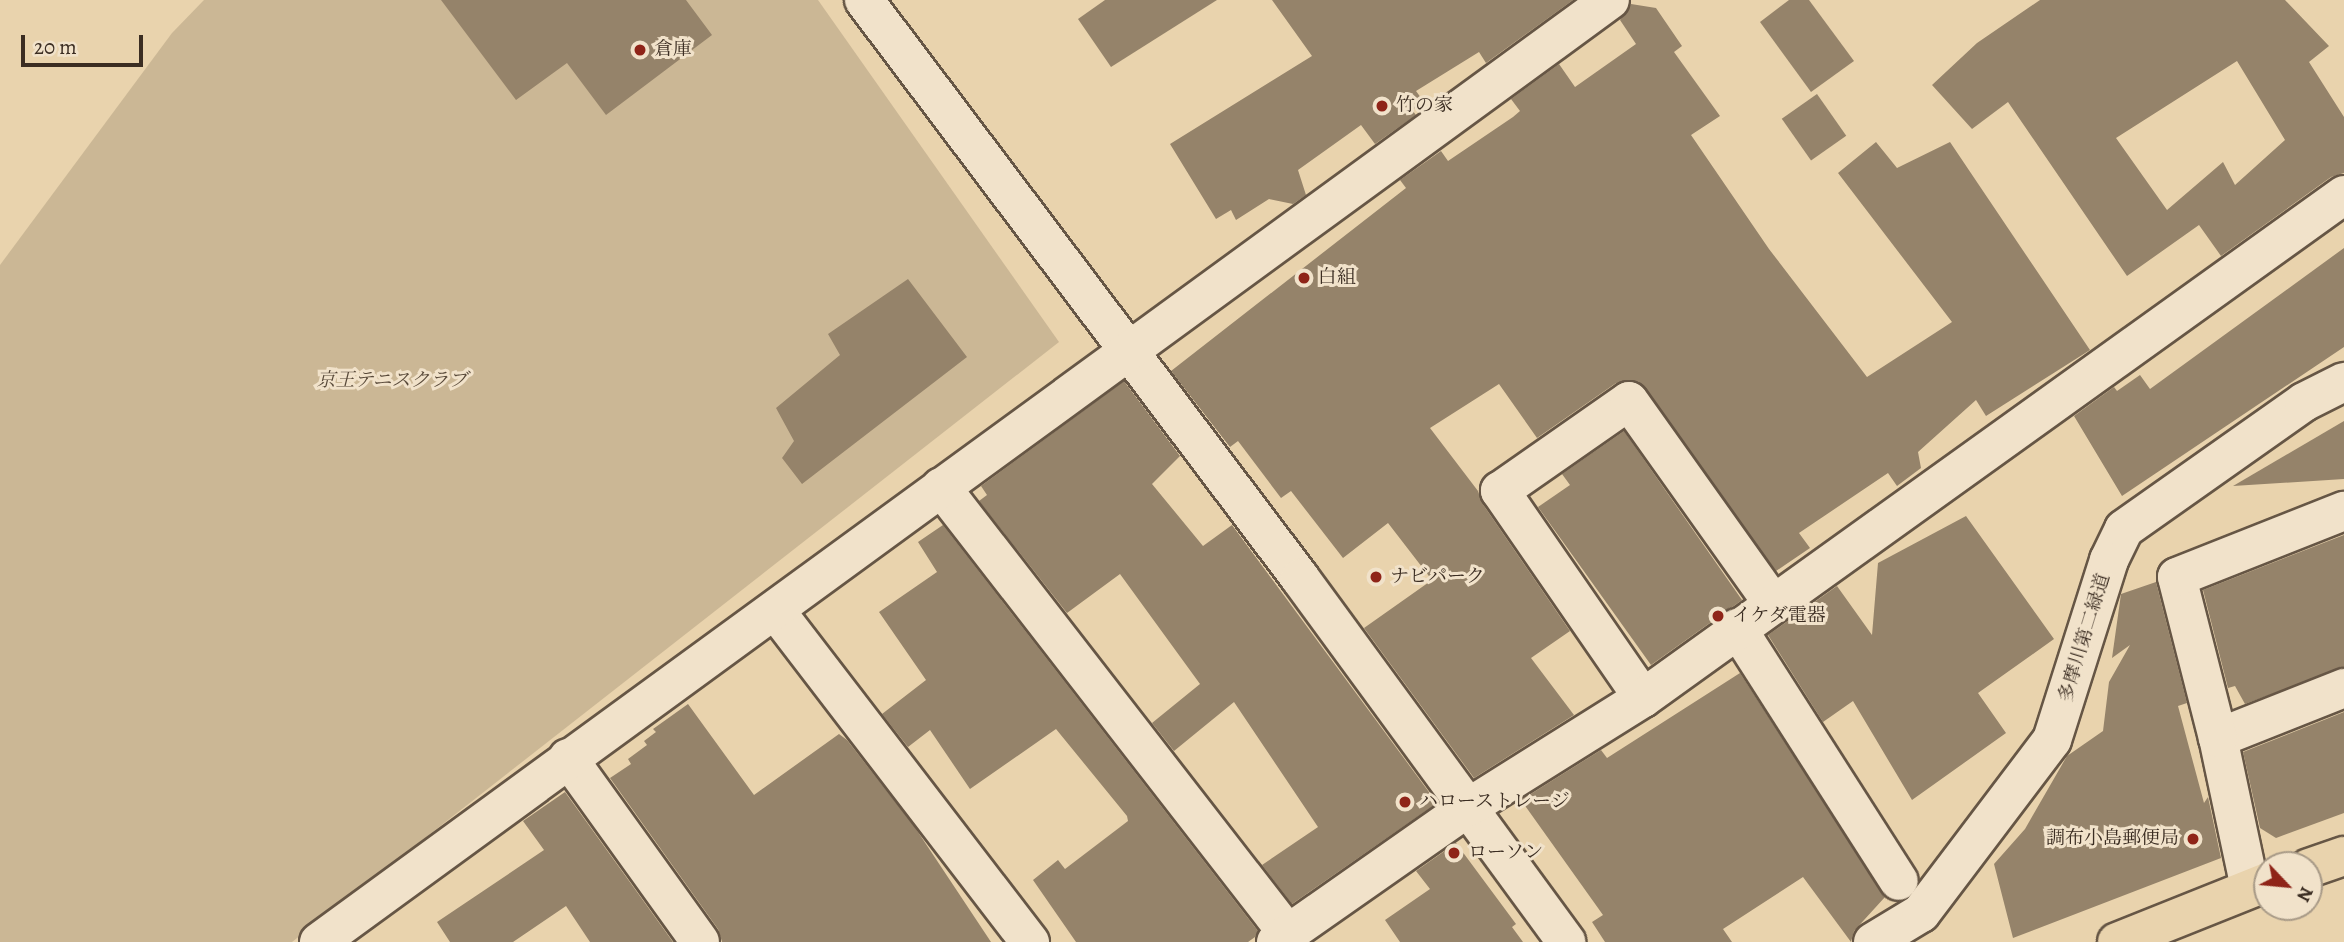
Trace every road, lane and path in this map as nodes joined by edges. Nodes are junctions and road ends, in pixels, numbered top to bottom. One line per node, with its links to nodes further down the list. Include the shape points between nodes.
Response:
1 (864, 0): 4 (street)
2 (1610, 0): 4 (street)
3 (2344, 195): 8 (street, via 1880,532)
4 (1129, 349): 6 (street); 15 (street)
5 (2344, 382): 26 (street, 多摩川第二緑道, via 2304,402 2124,529 2109,560 2052,740 1921,913)
6 (941, 487): 9 (street); 21 (street)
7 (2344, 511): 13 (street, via 2176,577)
8 (1773, 604): 10 (street); 12 (street, via 1629,401 1500,491)
9 (775, 610): 14 (street); 24 (street)
10 (1737, 628): 12 (street); 19 (street)
11 (2344, 688): 13 (street)
12 (1643, 698): 15 (street)
13 (2218, 738): 18 (street)
14 (568, 758): 22 (street); 23 (street)
15 (1469, 807): 21 (street); 25 (street)
16 (2344, 856): 17 (main road)
17 (2323, 863)
18 (2253, 867)
19 (1899, 881)
20 (2253, 887): 27 (main road)
21 (1282, 938)
22 (319, 942)
23 (700, 942)
24 (1030, 942)
25 (1566, 942)
26 (1873, 942)
27 (2117, 942)

